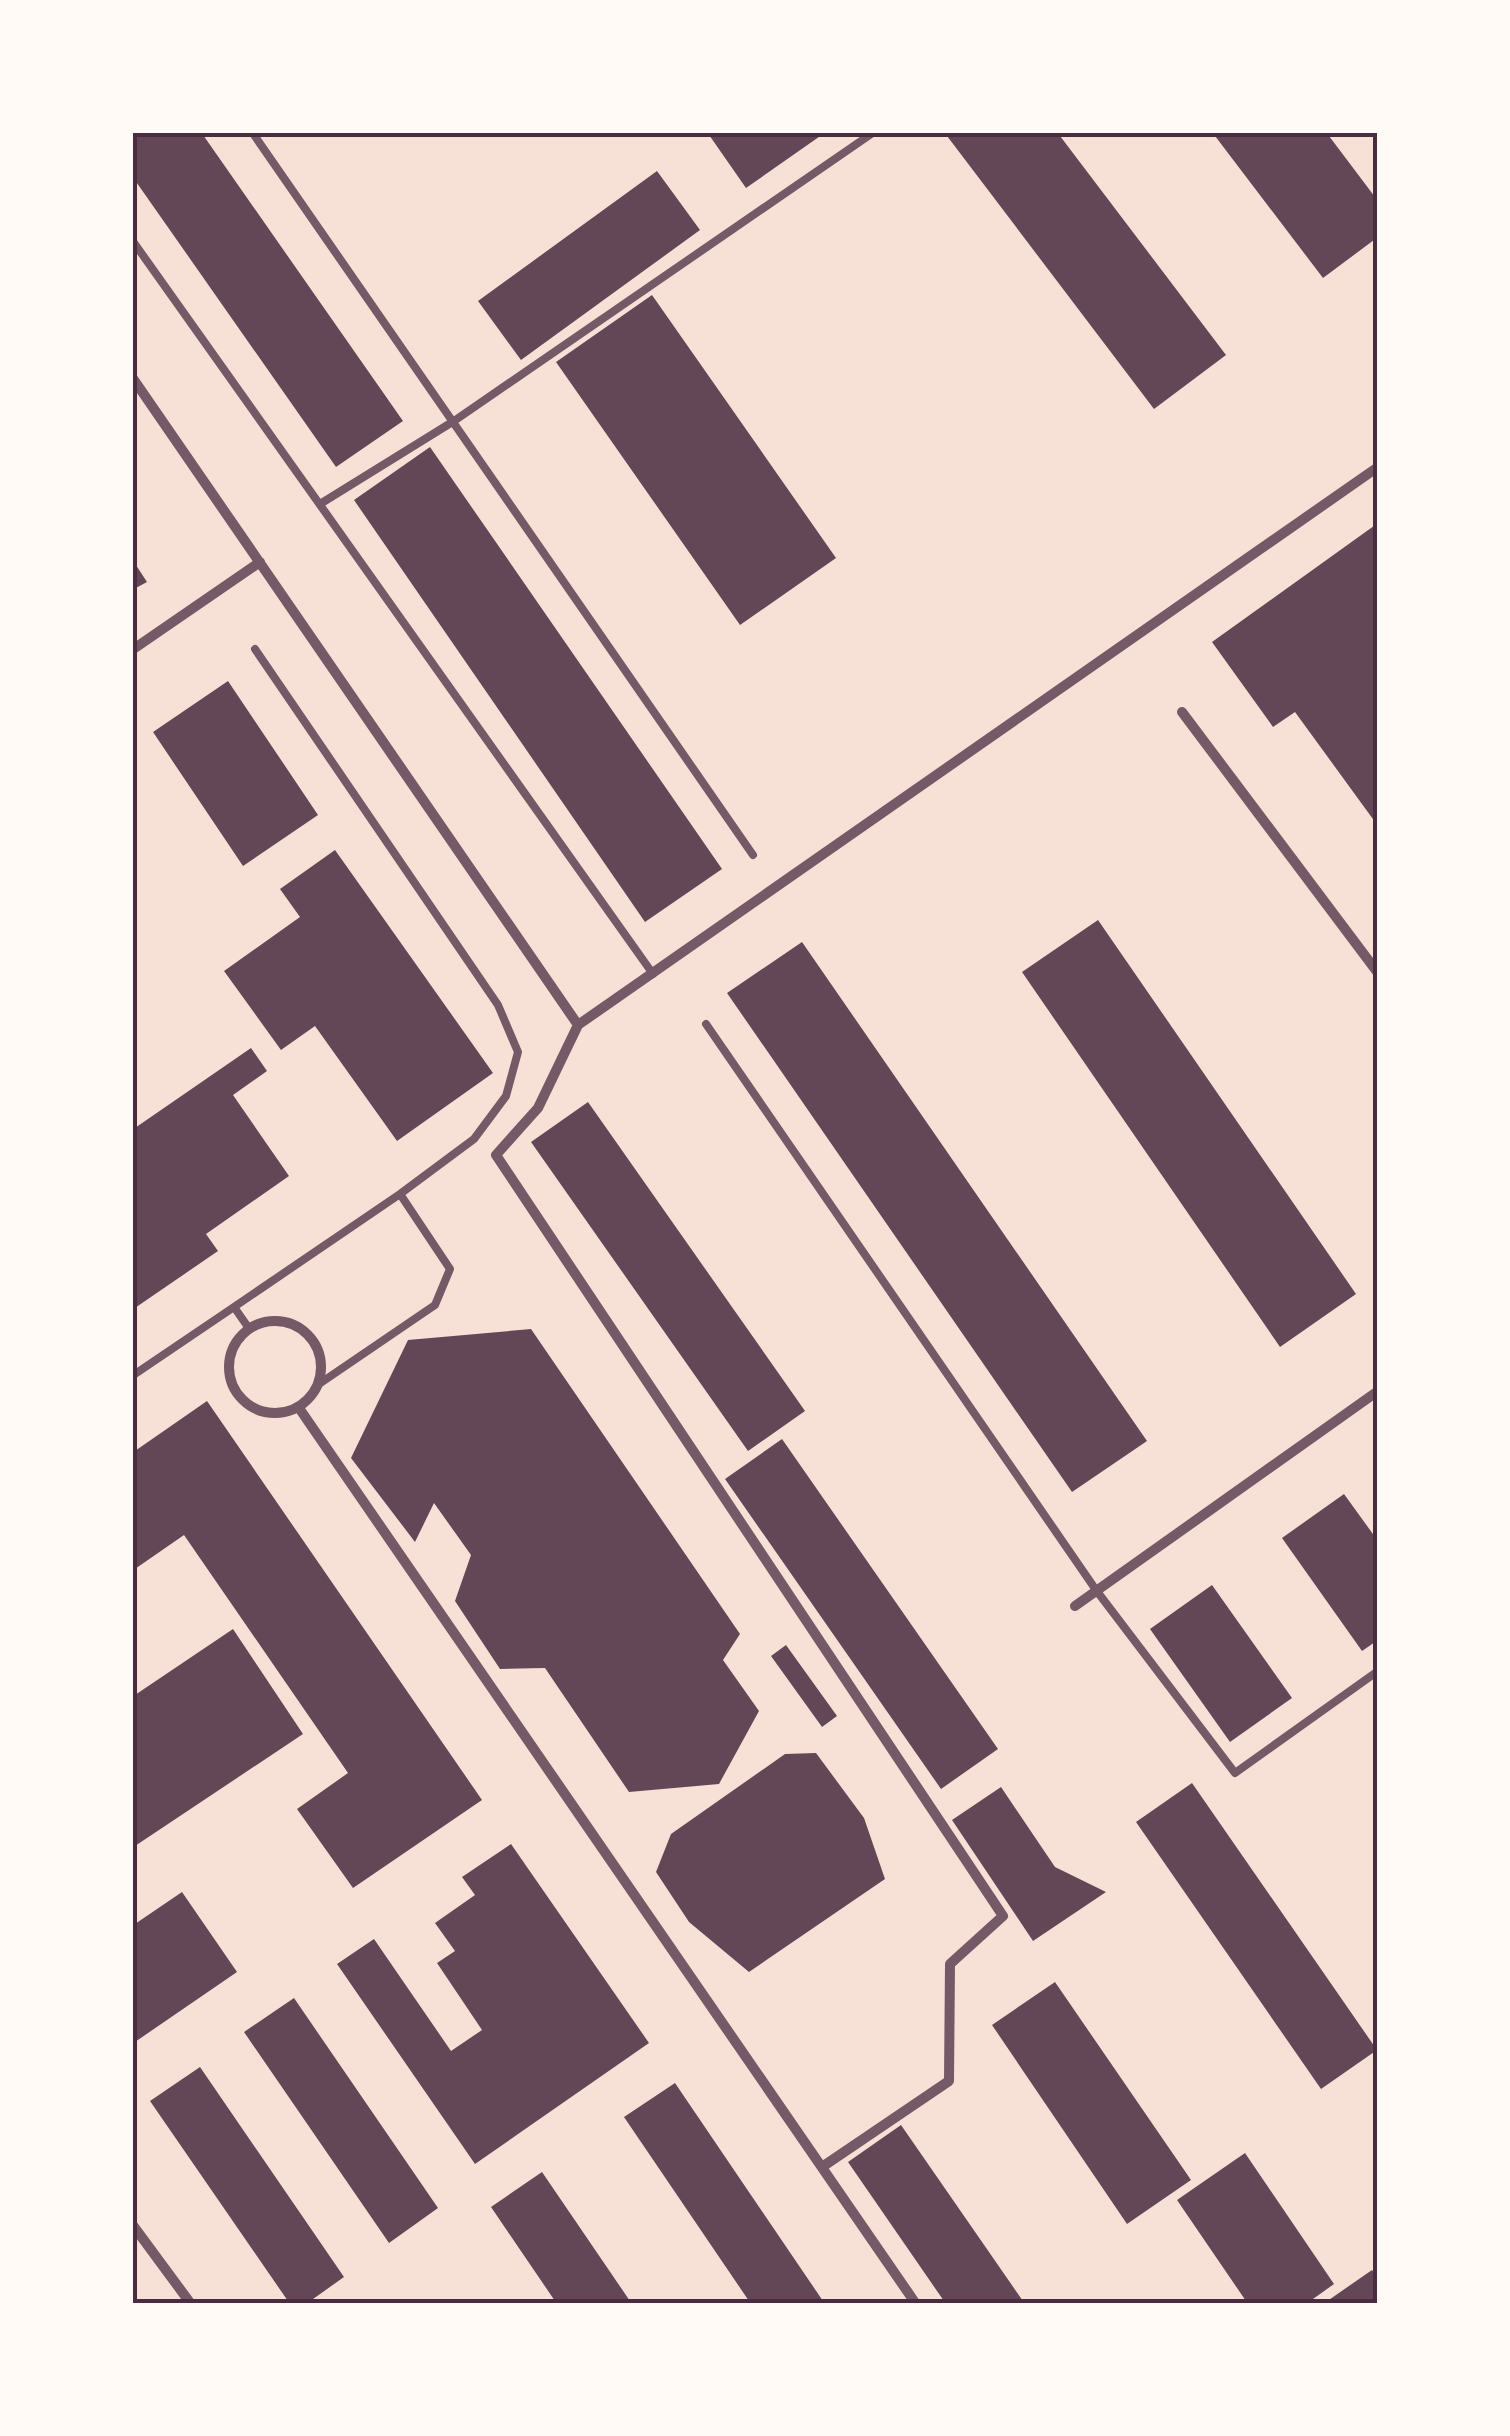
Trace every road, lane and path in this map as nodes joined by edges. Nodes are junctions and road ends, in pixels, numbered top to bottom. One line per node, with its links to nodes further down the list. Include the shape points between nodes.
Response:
1 (252, 132): 5 (lane)
2 (874, 132): 5 (lane)
3 (132, 240): 7 (lane)
4 (132, 377): 8 (street)
5 (454, 422): 7 (lane); 12 (lane)
6 (1378, 467): 14 (street)
7 (320, 504): 14 (lane)
8 (260, 562): 10 (street); 15 (street)
9 (254, 649): 17 (lane, via 498,1005 518,1052 506,1096 474,1139)
10 (132, 650)
11 (1182, 712): 13 (street)
12 (753, 855)
13 (1378, 973)
14 (653, 974): 15 (street)
15 (578, 1024): 27 (street, via 538,1108 496,1155 1004,1916 950,1964 949,2081)
16 (706, 1024): 24 (lane)
17 (400, 1194): 18 (lane); 21 (lane, via 450,1270 435,1306)
18 (234, 1306): 19 (lane); 20 (lane)
19 (248, 1328): 21 (street, via 271,1319 300,1325 321,1354); 23 (street, via 231,1350 230,1381 254,1410 278,1414)
20 (132, 1376)
21 (320, 1384): 23 (street)
22 (1378, 1391): 24 (street)
23 (300, 1408): 27 (street)
24 (1096, 1590): 25 (street); 26 (lane, via 1236,1773)
25 (1075, 1606)
26 (1378, 1670)
27 (822, 2167): 30 (street)
28 (132, 2224): 29 (street)
29 (191, 2304)
30 (916, 2304)

